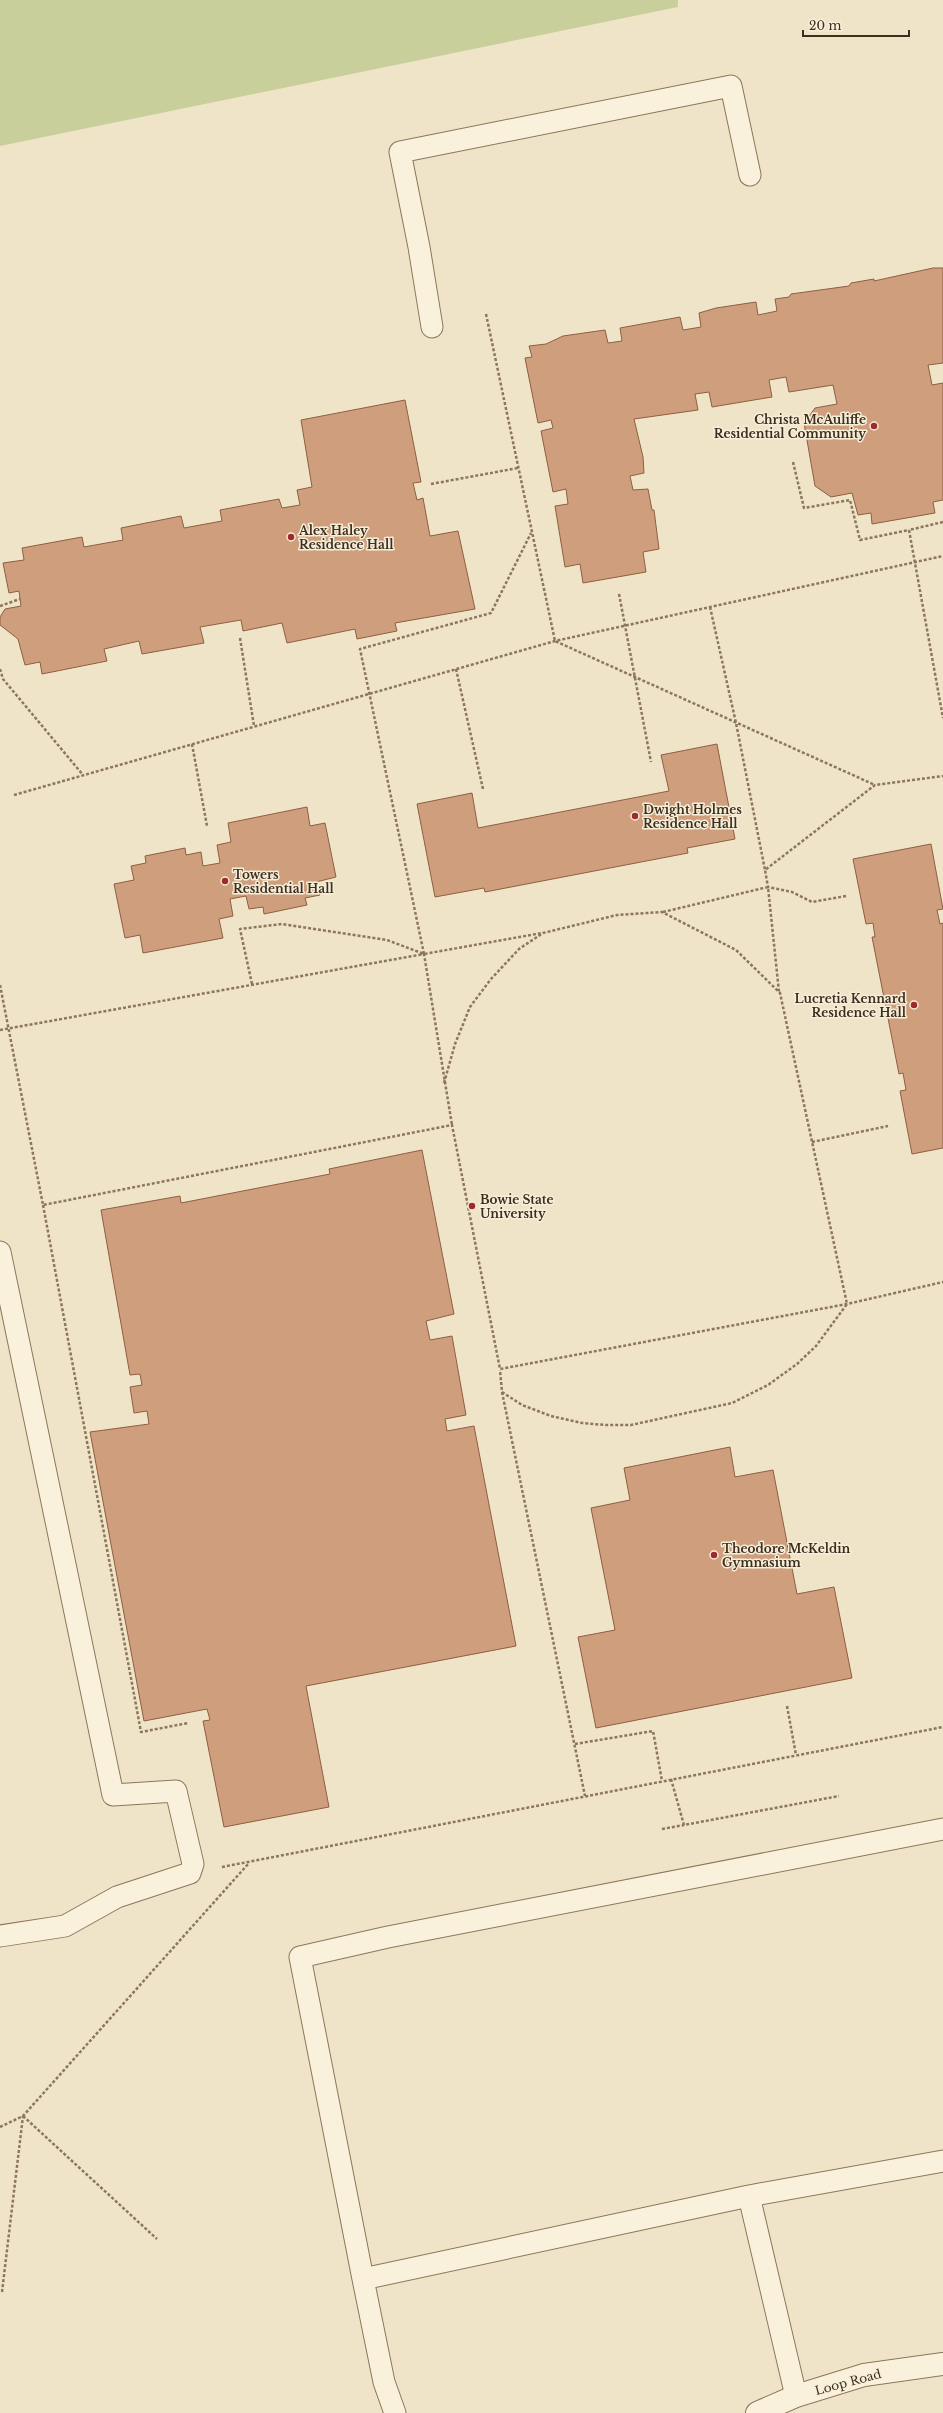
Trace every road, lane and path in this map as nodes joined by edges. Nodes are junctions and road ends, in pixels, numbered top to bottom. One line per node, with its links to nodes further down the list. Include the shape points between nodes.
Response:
1 (750, 175): 3 (lane, via 731,86 400,152)
2 (486, 314): 5 (path)
3 (432, 327)
4 (793, 462): 8 (path, via 804,508 850,500 860,540)
5 (518, 468): 6 (path); 9 (path)
6 (431, 484)
7 (943, 522): 8 (path)
8 (909, 530): 11 (path)
9 (532, 533): 18 (path); 22 (path, via 491,613 360,649)
10 (943, 556): 11 (path)
11 (914, 562): 15 (path); 23 (path)
12 (619, 594): 16 (path)
13 (20, 599): 14 (path)
14 (0, 606)
15 (710, 607): 16 (path); 24 (path)
16 (626, 626): 18 (path); 21 (path)
17 (240, 638): 25 (path)
18 (555, 641): 20 (path); 21 (path)
19 (0, 669): 28 (path, via 3,679)
20 (456, 669): 22 (path); 31 (path)
21 (636, 678): 24 (path); 27 (path)
22 (370, 694): 25 (path); 39 (path)
23 (943, 718)
24 (736, 723): 30 (path); 34 (path)
25 (254, 726): 26 (path)
26 (192, 744): 28 (path); 33 (path)
27 (651, 762)
28 (83, 775): 32 (path)
29 (943, 776): 30 (path)
30 (874, 785): 34 (path)
31 (483, 789)
32 (14, 795)
33 (207, 826)
34 (765, 870): 35 (path)
35 (768, 888): 36 (path, via 792,892 812,902); 37 (path); 42 (path)
36 (846, 896)
37 (662, 912): 38 (path, via 617,915); 42 (path, via 736,950)
38 (543, 933): 39 (path); 45 (path, via 520,949 491,979 470,1006 455,1044)
39 (424, 954): 40 (path); 40 (path, via 387,940 282,924 240,929); 45 (path)
40 (252, 984): 43 (path)
41 (0, 985): 43 (path)
42 (780, 993): 48 (path)
43 (8, 1028): 44 (path); 49 (path)
44 (0, 1030)
45 (444, 1083): 46 (path)
46 (452, 1125): 49 (path); 53 (path)
47 (888, 1126): 48 (path)
48 (812, 1142): 52 (path)
49 (43, 1205): 56 (path, via 141,1732)
50 (0, 1252): 68 (lane, via 113,1795 176,1791 192,1860)
51 (943, 1282): 52 (path)
52 (847, 1304): 53 (path); 54 (path, via 816,1346 797,1364 768,1385 732,1403 631,1425 605,1425 551,1416 522,1405)
53 (500, 1369): 54 (path)
54 (502, 1392): 58 (path)
55 (787, 1706): 59 (path)
56 (188, 1723)
57 (943, 1727): 59 (path)
58 (575, 1744): 61 (path, via 653,1730); 62 (path)
59 (796, 1755): 60 (path)
60 (672, 1779): 61 (path); 64 (path)
61 (662, 1781): 62 (path)
62 (585, 1796): 67 (path)
63 (839, 1796): 64 (path)
64 (684, 1826): 65 (path)
65 (662, 1829)
66 (943, 1829): 75 (lane, via 388,1937 300,1957)
67 (249, 1863): 68 (path); 70 (path)
68 (190, 1873): 69 (lane, via 117,1897 65,1926)
69 (0, 1936)
70 (23, 2116): 71 (path); 74 (path); 76 (path)
71 (0, 2127)
72 (943, 2161): 73 (lane)
73 (749, 2196): 75 (lane); 78 (lane)
74 (157, 2239)
75 (363, 2280): 79 (lane, via 384,2382)
76 (2, 2292)
77 (943, 2364): 78 (street, Loop Road, via 864,2376)
78 (796, 2396): 80 (street, Loop Road)
79 (395, 2413)
80 (756, 2413)

